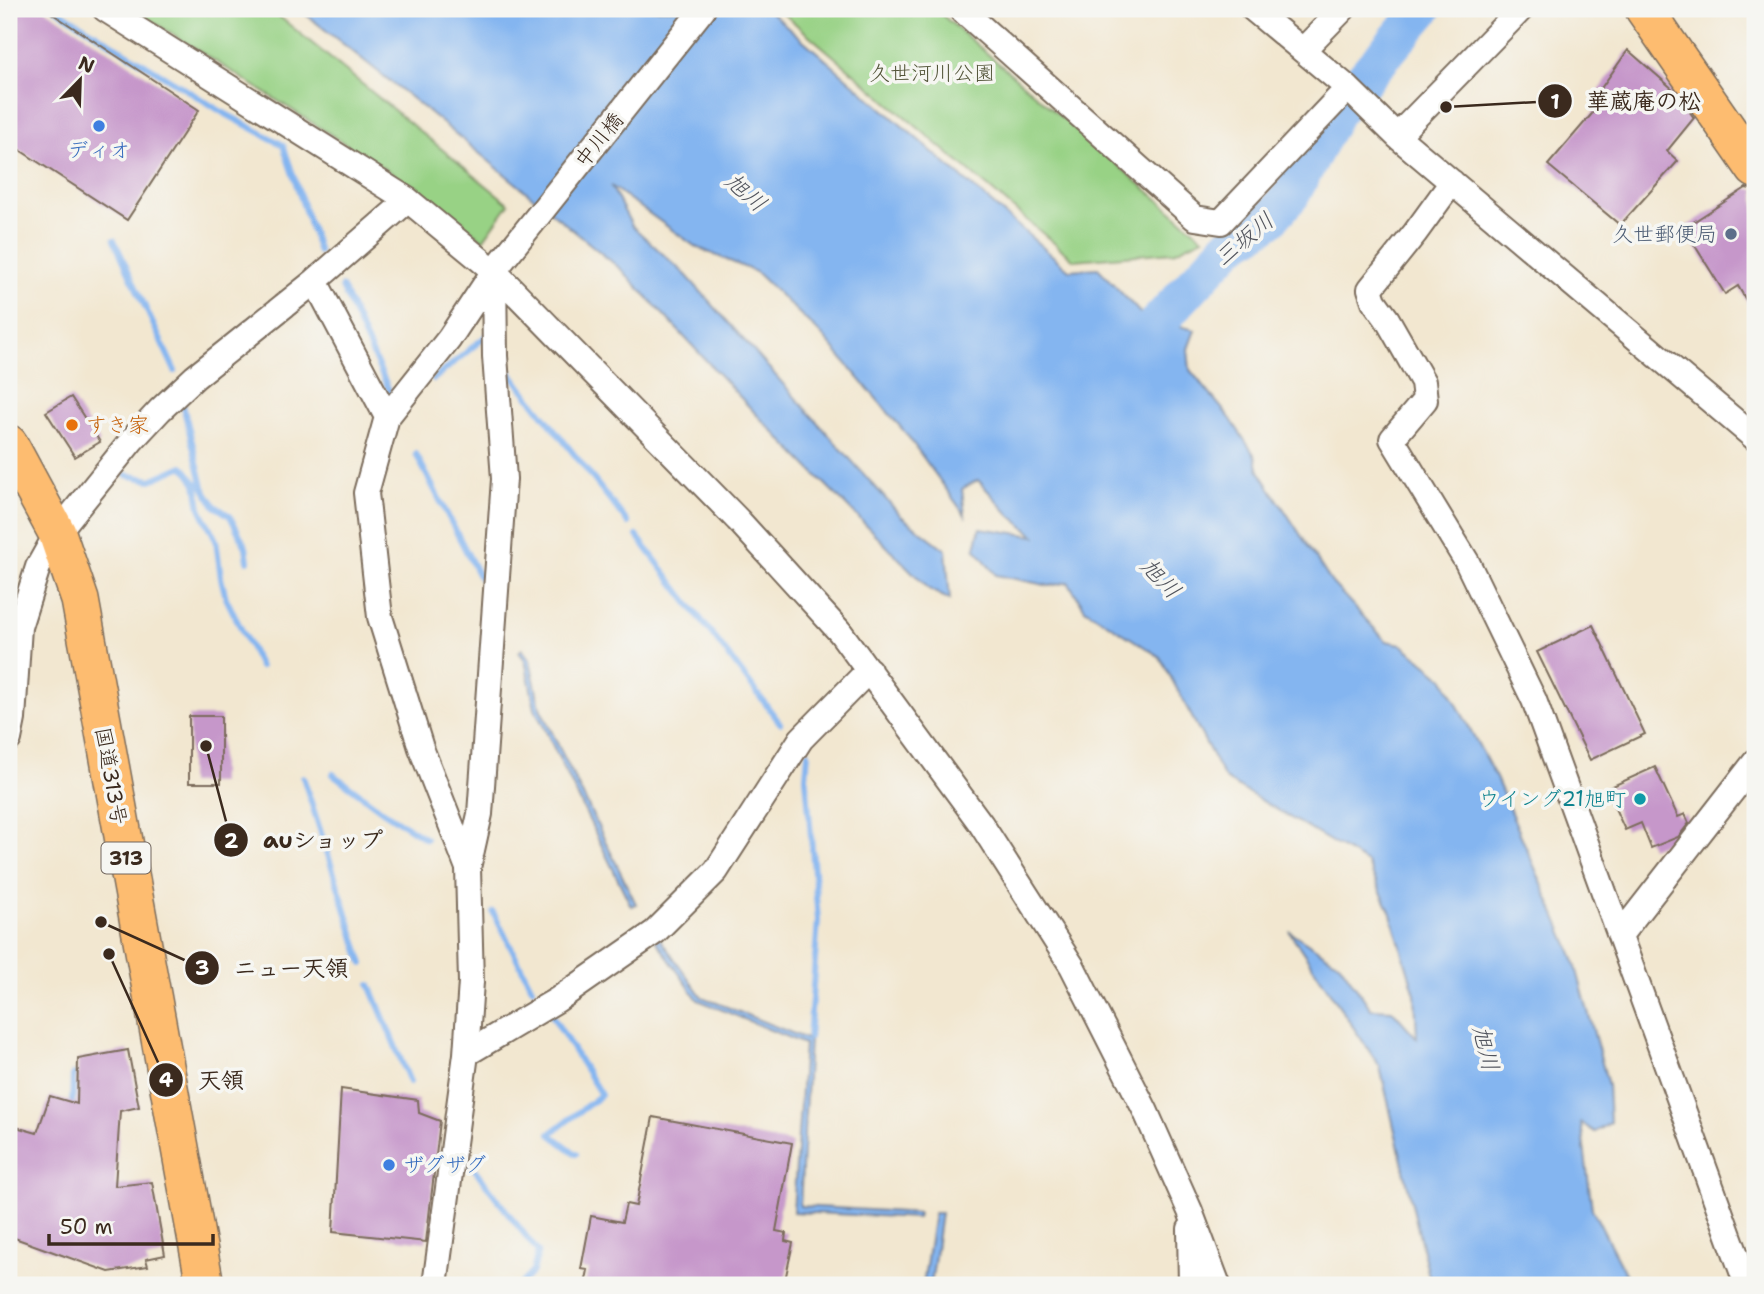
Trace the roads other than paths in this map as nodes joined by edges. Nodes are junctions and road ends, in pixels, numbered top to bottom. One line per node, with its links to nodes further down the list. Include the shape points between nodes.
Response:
1 (105, 9): 13 (street)
2 (703, 9): 14 (street, 中川橋)
3 (961, 9): 9 (street, via 1195,218 1221,222)
4 (1253, 9): 8 (street)
5 (1343, 9): 8 (street)
6 (1521, 9): 10 (street)
7 (1644, 9): 11 (highway)
8 (1303, 50): 9 (street)
9 (1348, 88): 10 (street)
10 (1397, 136): 12 (street)
11 (1755, 169)
12 (1452, 182): 17 (street); 24 (street, via 1370,289 1423,382 1425,400 1392,439 1467,562 1534,700)
13 (408, 201): 14 (street); 15 (street)
14 (494, 271): 16 (street, 中川橋, via 449,339); 20 (street, via 738,520); 23 (street, via 504,479 480,814)
15 (315, 281): 16 (street); 19 (street, via 160,410)
16 (387, 417): 23 (street, via 366,492 380,617 421,748)
17 (1755, 438)
18 (9, 444): 19 (highway, 国道313号 / 313)
19 (57, 533): 21 (street, via 38,567 19,627); 27 (highway, 国道313号 / 313, via 80,600)
20 (869, 670): 25 (street, via 801,739 716,871 655,932 557,1000); 26 (street, via 981,824 1072,966)
21 (9, 739)
22 (1755, 762): 24 (street)
23 (468, 868): 25 (street, via 471,982)
24 (1621, 934): 31 (street)
25 (467, 1054): 28 (street)
26 (1190, 1211): 29 (street); 30 (street)
27 (205, 1285)
28 (435, 1285)
29 (1191, 1285)
30 (1218, 1285)
31 (1747, 1285)

